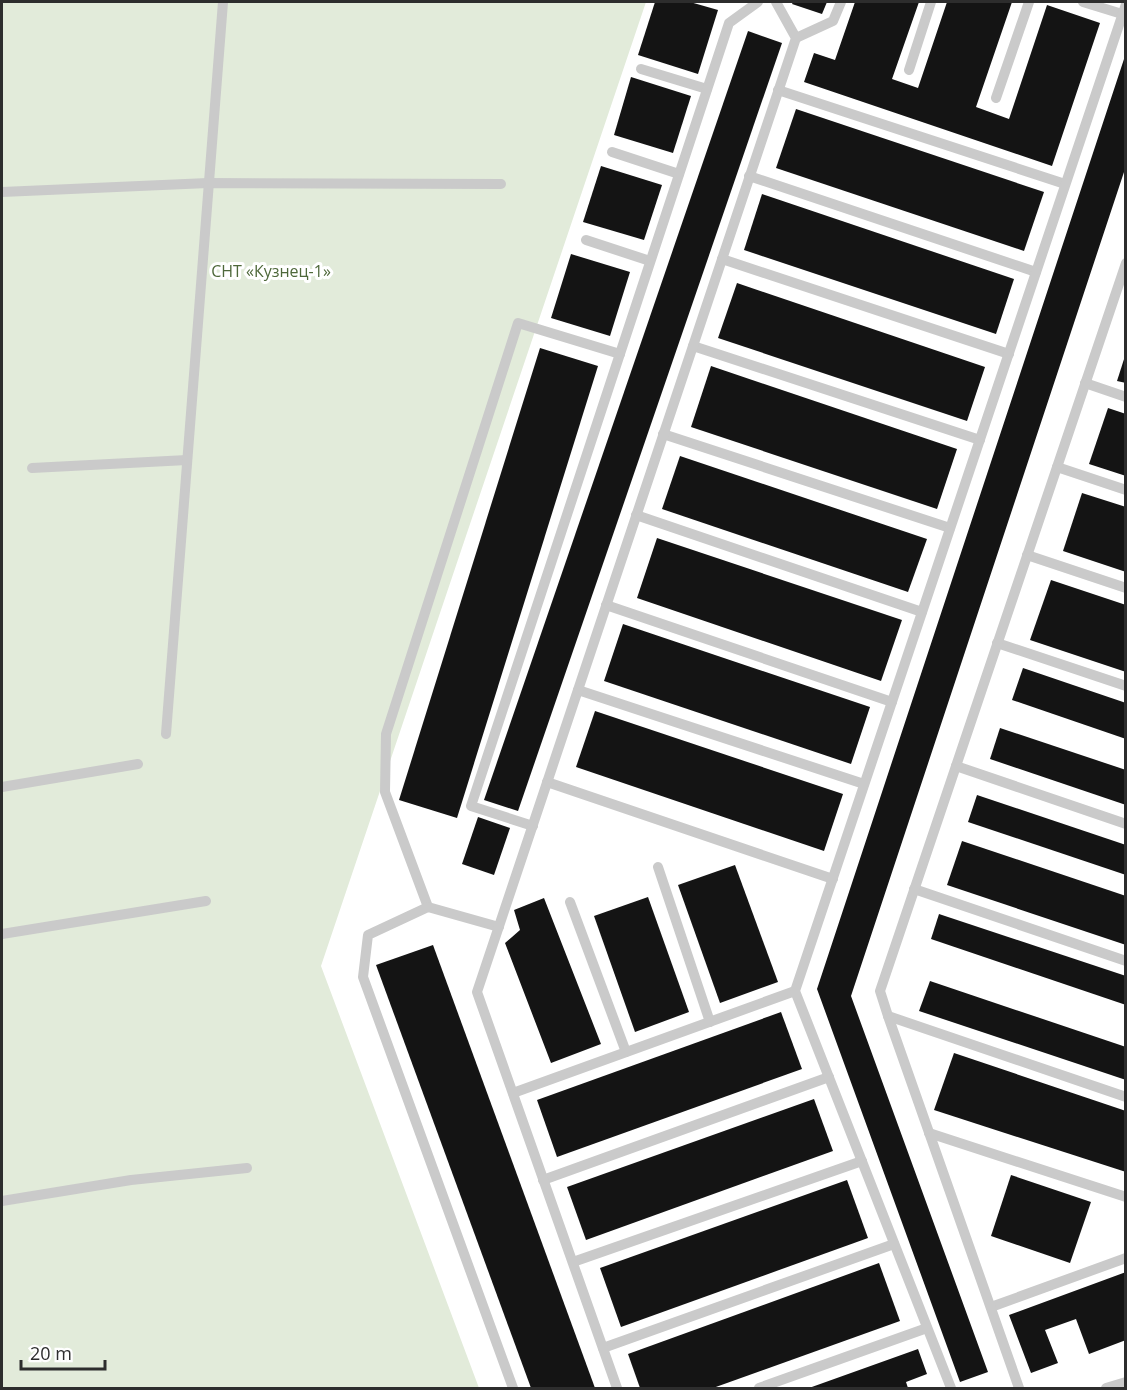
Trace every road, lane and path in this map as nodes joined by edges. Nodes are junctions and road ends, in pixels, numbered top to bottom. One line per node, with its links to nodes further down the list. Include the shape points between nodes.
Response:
1 (223, 2): 18 (lane)
2 (758, 2): 12 (lane, via 729,23)
3 (776, 2): 9 (lane)
4 (841, 2): 9 (lane, via 833,21)
5 (931, 2): 11 (lane)
6 (1029, 2): 14 (lane)
7 (1083, 2): 8 (lane)
8 (1124, 9): 20 (lane)
9 (796, 38): 13 (lane)
10 (641, 69): 12 (lane)
11 (909, 70)
12 (707, 89): 16 (lane)
13 (778, 90): 17 (lane); 20 (lane)
14 (996, 98)
15 (612, 152): 16 (lane)
16 (679, 174): 24 (lane)
17 (749, 176): 23 (lane); 26 (lane)
18 (208, 183): 19 (lane); 21 (lane); 36 (lane)
19 (501, 184)
20 (1065, 184): 26 (lane)
21 (2, 192)
22 (586, 240): 24 (lane)
23 (722, 260): 29 (lane); 31 (lane)
24 (650, 261): 30 (lane)
25 (1125, 263): 27 (lane)
26 (1036, 272): 31 (lane)
27 (1114, 298): 28 (lane); 32 (lane)
28 (1125, 302)
29 (693, 346): 34 (lane); 35 (lane)
30 (620, 354): 57 (lane, via 471,806); 63 (lane, via 518,323 386,734 385,792)
31 (1009, 354): 35 (lane)
32 (1085, 383): 33 (lane); 37 (lane)
33 (1125, 396)
34 (663, 434): 40 (lane); 41 (lane)
35 (980, 440): 41 (lane)
36 (187, 460): 38 (lane); 50 (lane)
37 (1057, 467): 39 (lane); 42 (lane)
38 (32, 468)
39 (1125, 490)
40 (636, 515): 44 (lane); 45 (lane)
41 (950, 528): 45 (lane)
42 (1027, 555): 43 (lane); 46 (lane)
43 (1125, 588)
44 (606, 605): 48 (lane); 49 (lane)
45 (922, 612): 49 (lane)
46 (997, 644): 47 (lane); 52 (lane)
47 (1125, 687)
48 (578, 690): 53 (lane); 54 (lane)
49 (892, 702): 54 (lane)
50 (166, 734)
51 (138, 764): 55 (lane)
52 (956, 766): 56 (lane); 60 (lane)
53 (547, 782): 57 (lane); 59 (lane)
54 (864, 784): 59 (lane)
55 (2, 787)
56 (1125, 824)
57 (533, 826): 64 (lane)
58 (658, 867): 69 (lane)
59 (833, 879): 67 (lane)
60 (914, 889): 66 (lane); 68 (lane, via 880,991)
61 (206, 901): 65 (lane)
62 (570, 902): 70 (lane)
63 (428, 907): 64 (lane); 87 (lane, via 368,935 363,977)
64 (499, 927): 72 (lane, via 477,992)
65 (2, 934)
66 (1125, 961)
67 (795, 991): 69 (lane); 71 (lane)
68 (888, 1016): 73 (lane); 74 (lane)
69 (710, 1022): 70 (lane)
70 (626, 1052): 72 (lane)
71 (829, 1077): 75 (lane); 77 (lane)
72 (513, 1093): 77 (lane)
73 (1125, 1097)
74 (929, 1133): 78 (lane); 83 (lane)
75 (862, 1161): 80 (lane); 82 (lane)
76 (247, 1168): 79 (lane, via 131,1180)
77 (543, 1180): 82 (lane)
78 (1125, 1197)
79 (2, 1202)
80 (894, 1245): 84 (lane); 85 (lane)
81 (1125, 1258): 83 (lane)
82 (573, 1262): 85 (lane)
83 (991, 1307): 91 (lane)
84 (927, 1328): 89 (lane); 90 (lane)
85 (603, 1348): 88 (lane)
86 (1125, 1382): 92 (lane)
87 (513, 1389)
88 (617, 1389)
89 (759, 1389)
90 (951, 1389)
91 (1019, 1389)
92 (1106, 1389)

